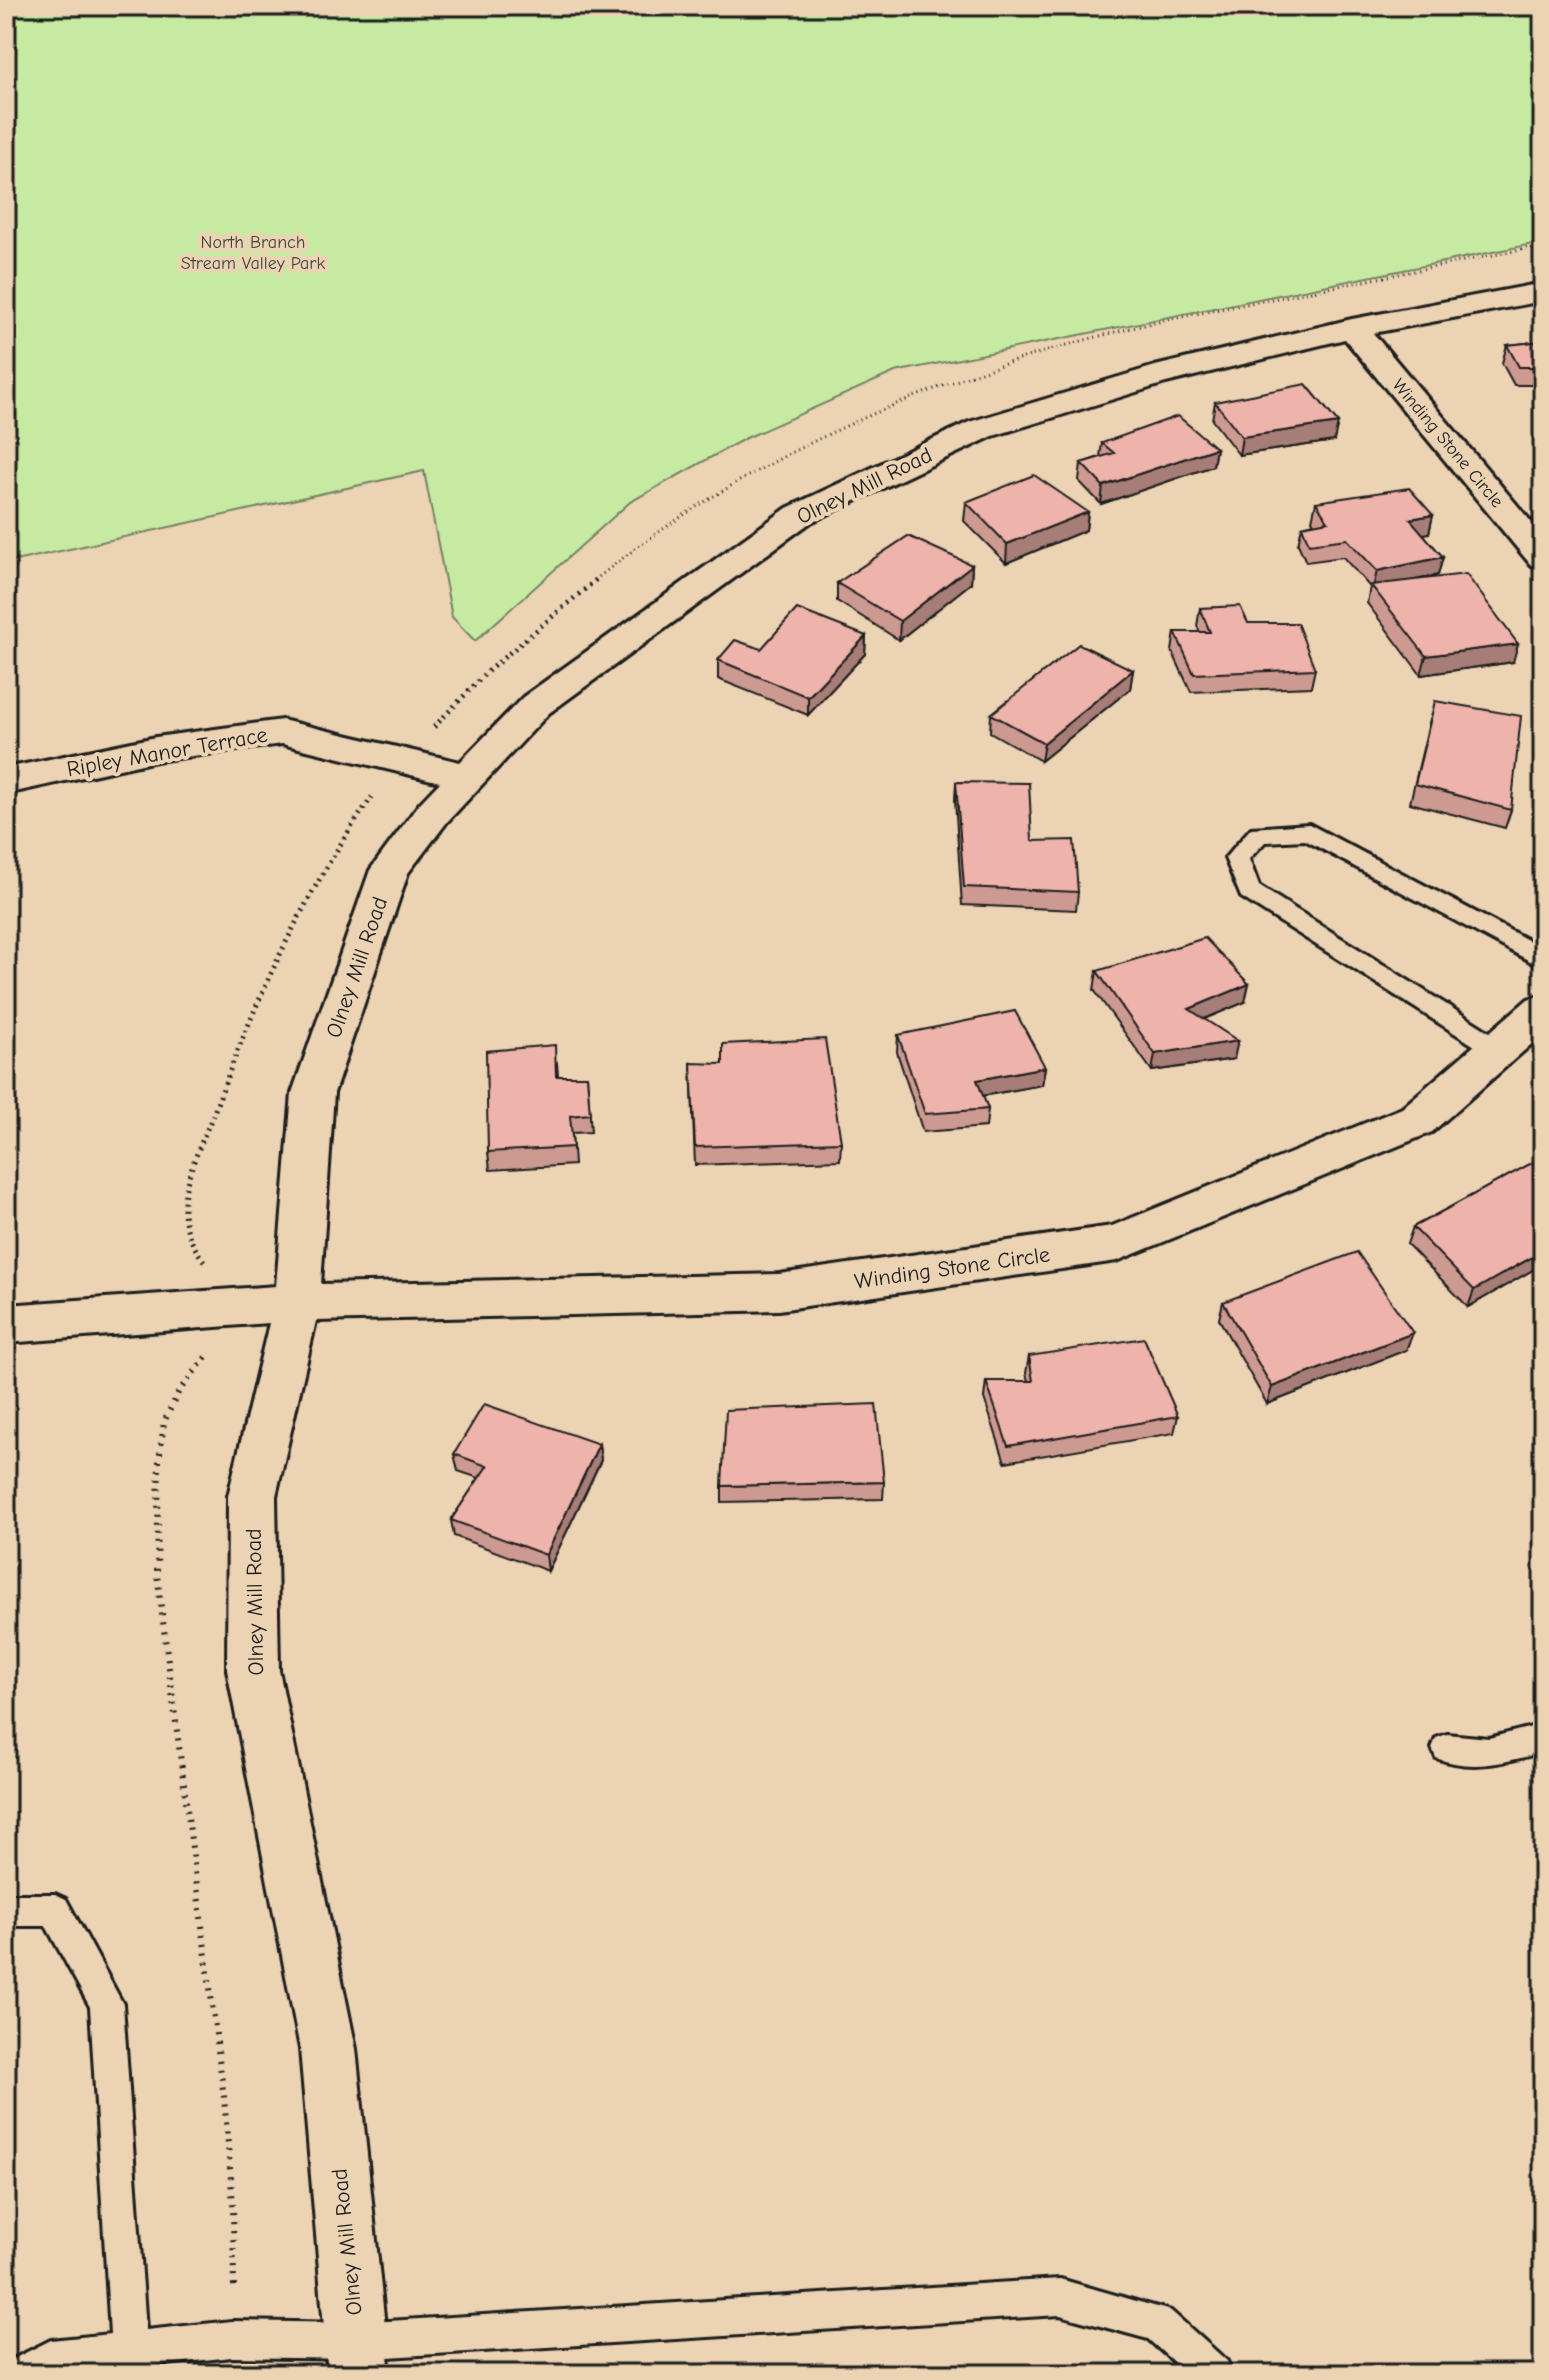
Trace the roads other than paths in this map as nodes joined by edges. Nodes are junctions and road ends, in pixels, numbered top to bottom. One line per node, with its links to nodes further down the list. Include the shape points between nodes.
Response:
1 (1543, 292): 2 (street, Olney Mill Road)
2 (1352, 328): 3 (street, Winding Stone Circle); 4 (street, Olney Mill Road, via 1155,376 981,429 799,515 536,705)
3 (1543, 558)
4 (468, 776): 5 (street, Ripley Manor Terrace, via 282,732 156,749); 9 (street, Olney Mill Road, via 390,870 313,1093)
5 (6, 781)
6 (1543, 959): 8 (lane, via 1309,832 1259,834 1237,858 1249,891)
7 (1543, 1010): 8 (street, Winding Stone Circle)
8 (1498, 1049): 9 (street, Winding Stone Circle, via 1417,1120 1117,1243 779,1292)
9 (297, 1303): 10 (street); 15 (street, Olney Mill Road, via 252,1496 253,1670 328,2049)
10 (6, 1324)
11 (1543, 1738): 12 (lane, via 1489,1752)
12 (1447, 1748)
13 (6, 1910): 14 (lane, via 55,1910 106,2004)
14 (129, 2351): 15 (lane, via 232,2339); 16 (lane, via 51,2358)
15 (358, 2357): 17 (lane, via 1060,2297 1158,2324)
16 (22, 2374)
17 (1214, 2374)

